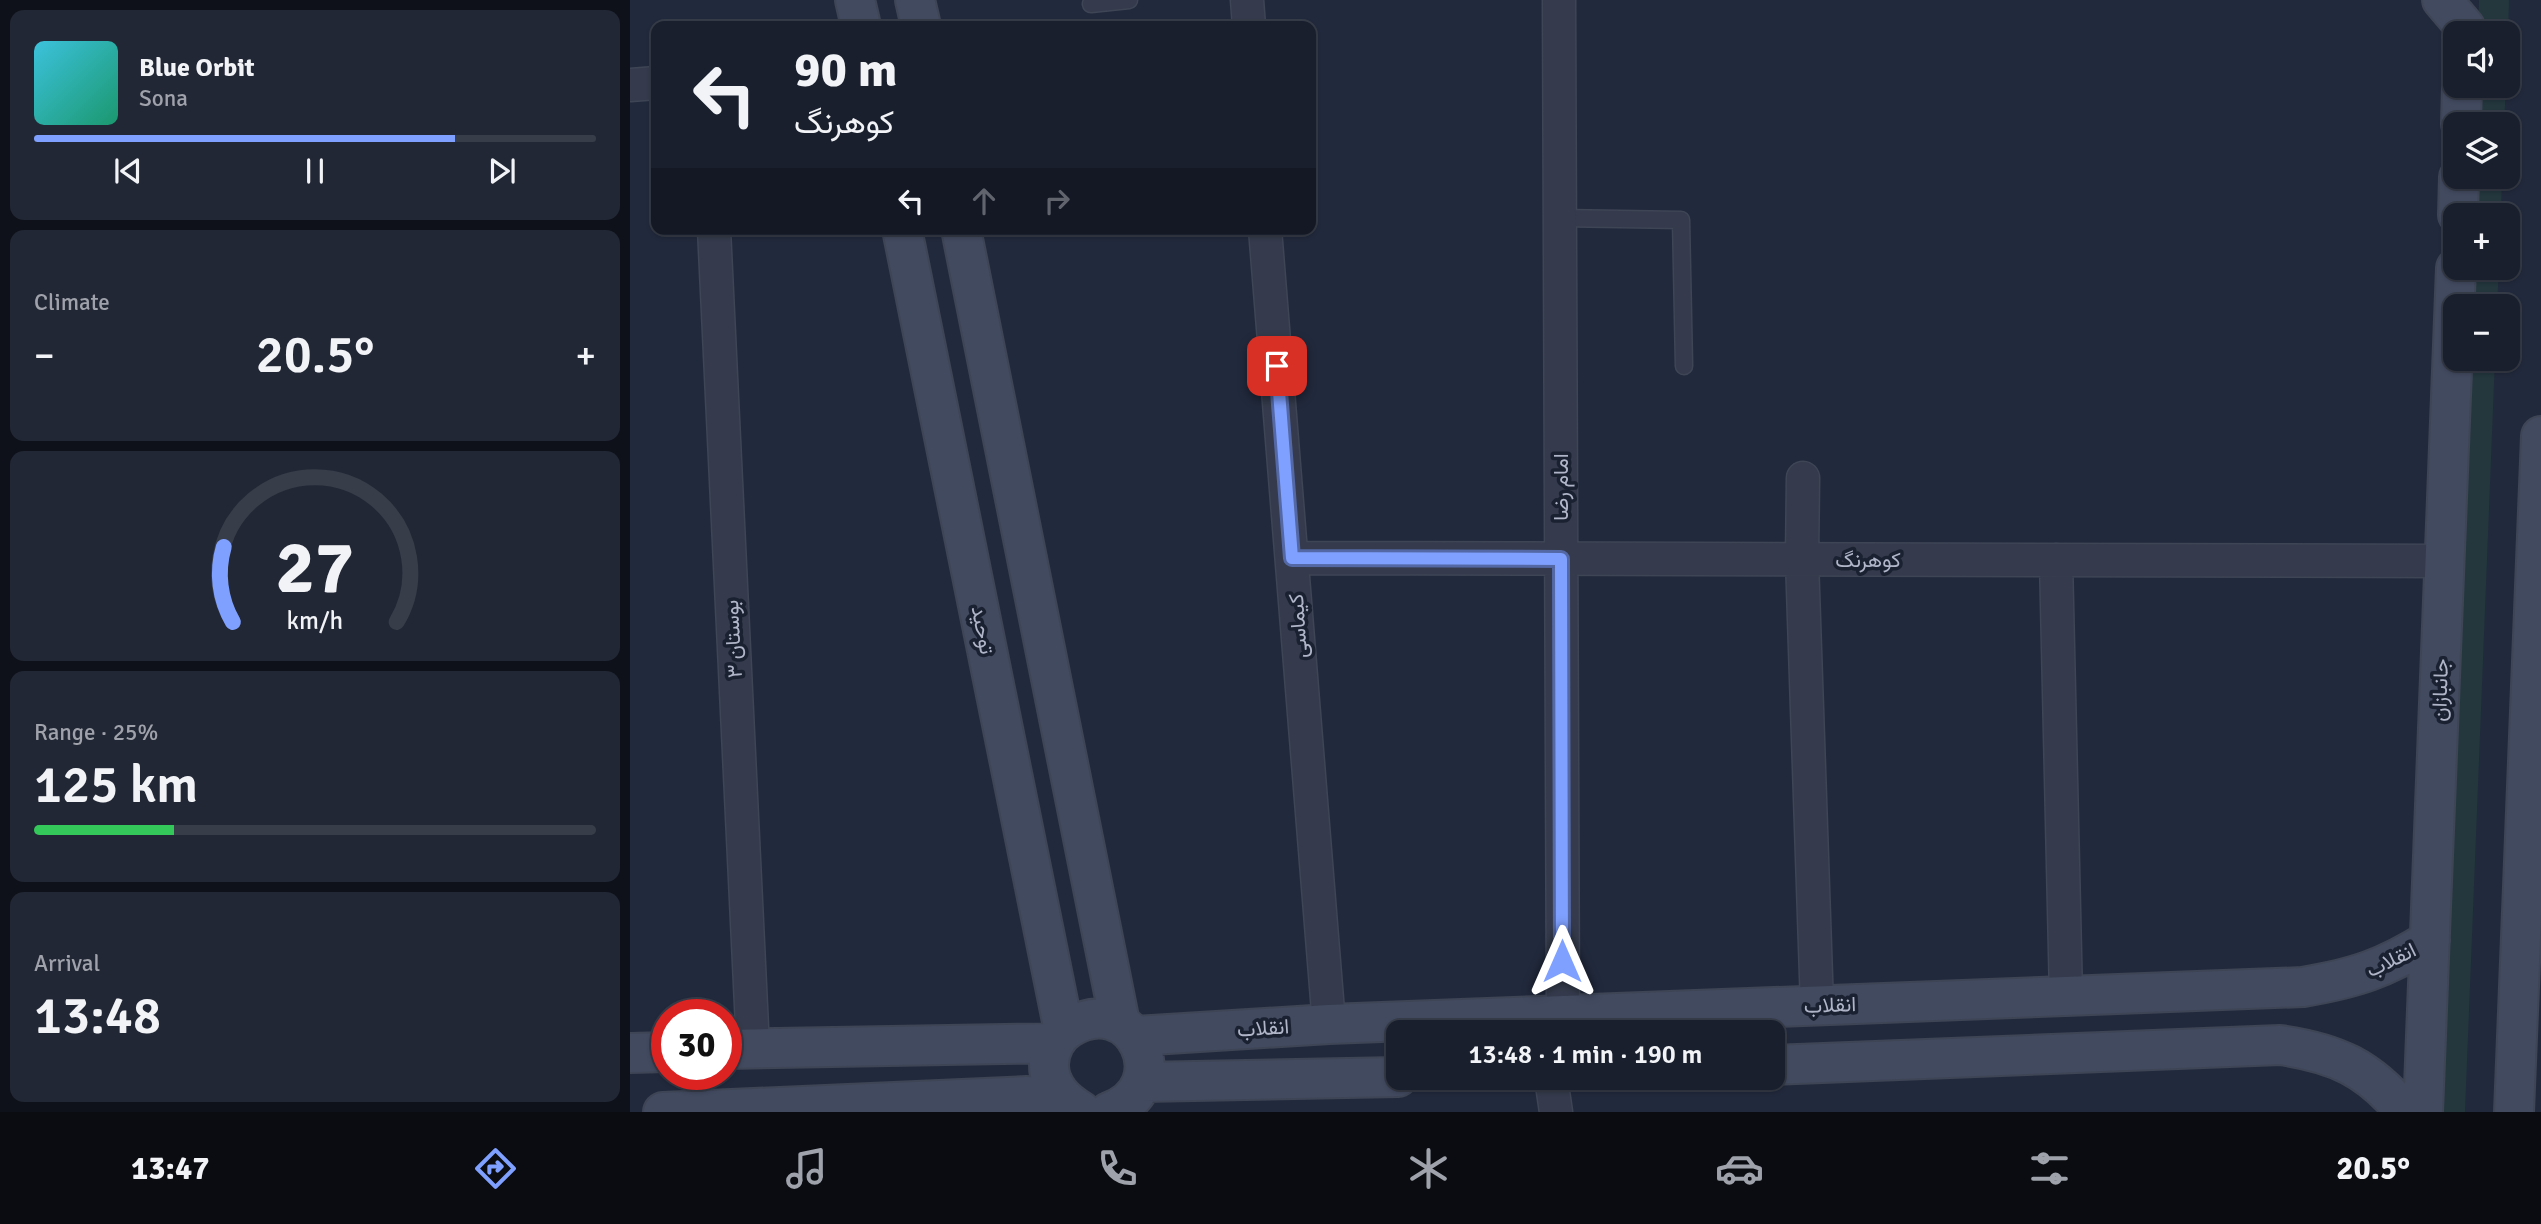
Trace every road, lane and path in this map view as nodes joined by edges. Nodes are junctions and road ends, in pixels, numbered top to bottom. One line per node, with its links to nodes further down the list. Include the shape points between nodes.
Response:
1 (855, 0): 7 (street)
2 (915, 0): 8 (street)
3 (1129, 0): 6 (lane)
4 (1247, 0): 9 (street)
5 (1559, 0): 12 (street, امام رضا)
6 (1091, 4)
7 (860, 21)
8 (919, 21)
9 (1249, 21)
10 (651, 83): 11 (street)
11 (630, 85)
12 (1559, 218): 18 (lane, via 1681,220); 22 (street, امام رضا)
13 (714, 235): 30 (street, بوستان ۳)
14 (903, 235): 35 (street, توحید)
15 (962, 235): 34 (street)
16 (1265, 235): 21 (street, کیماسی)
17 (2456, 280): 25 (street, جانبازان)
18 (1684, 366)
19 (2541, 436): 26 (street)
20 (1803, 478): 23 (street)
21 (1292, 558): 22 (street, کوهرنگ); 33 (street, کیماسی)
22 (1561, 559): 23 (street, کوهرنگ); 32 (street, امام رضا)
23 (1802, 560): 24 (street, کوهرنگ); 31 (street)
24 (2056, 560): 25 (street, کوهرنگ); 29 (street)
25 (2445, 561): 27 (street, جانبازان)
26 (2534, 831): 50 (street)
27 (2430, 940): 28 (street, انقلاب, via 2372,972 2303,987); 49 (street, جانبازان)
28 (2257, 990): 29 (street, انقلاب); 36 (street)
29 (2066, 996): 31 (street, انقلاب)
30 (737, 999)
31 (1817, 1006): 32 (street, انقلاب)
32 (1563, 1015): 33 (street, انقلاب)
33 (1329, 1024): 34 (street, انقلاب)
34 (1128, 1030): 35 (street, انقلاب, via 1101,1018 1081,1020); 43 (street, via 1145,1058)
35 (1059, 1037): 37 (street); 44 (street, توحید, via 1049,1064 1053,1085)
36 (2260, 1045): 40 (street); 48 (street, via 2313,1050 2362,1070)
37 (742, 1049)
38 (651, 1052): 39 (street)
39 (630, 1053)
40 (1785, 1065)
41 (1386, 1078): 43 (street)
42 (1553, 1090): 47 (street)
43 (1132, 1100)
44 (1074, 1107): 45 (street, via 1027,1096)
45 (752, 1110): 46 (street)
46 (663, 1112)
47 (1556, 1112)
48 (2405, 1112)
49 (2423, 1112)
50 (2514, 1112)

